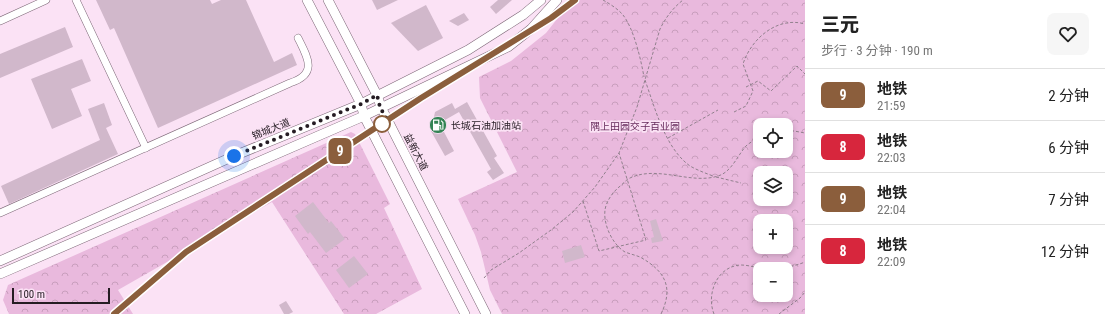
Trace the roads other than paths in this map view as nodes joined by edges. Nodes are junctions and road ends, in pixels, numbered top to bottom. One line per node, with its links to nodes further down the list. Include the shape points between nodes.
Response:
1 (46, 0): 7 (lane)
2 (76, 0): 13 (lane)
3 (307, 0): 10 (main road)
4 (328, 0): 9 (main road, 益新大道)
5 (541, 0): 9 (main road, 锦城大道, via 523,15 468,50)
6 (557, 0): 11 (main road, via 531,28 508,47)
7 (0, 21)
8 (298, 38): 13 (lane, via 309,64 300,80)
9 (377, 95): 10 (main road, 锦城大道); 11 (main road, 益新大道)
10 (361, 104): 12 (main road); 15 (main road, 锦城大道, via 234,156)
11 (380, 107): 12 (main road); 18 (main road, 益新大道)
12 (364, 116): 16 (main road); 17 (main road)
13 (146, 148): 14 (lane)
14 (0, 214)
15 (0, 261)
16 (1, 273)
17 (465, 314)
18 (486, 314)

